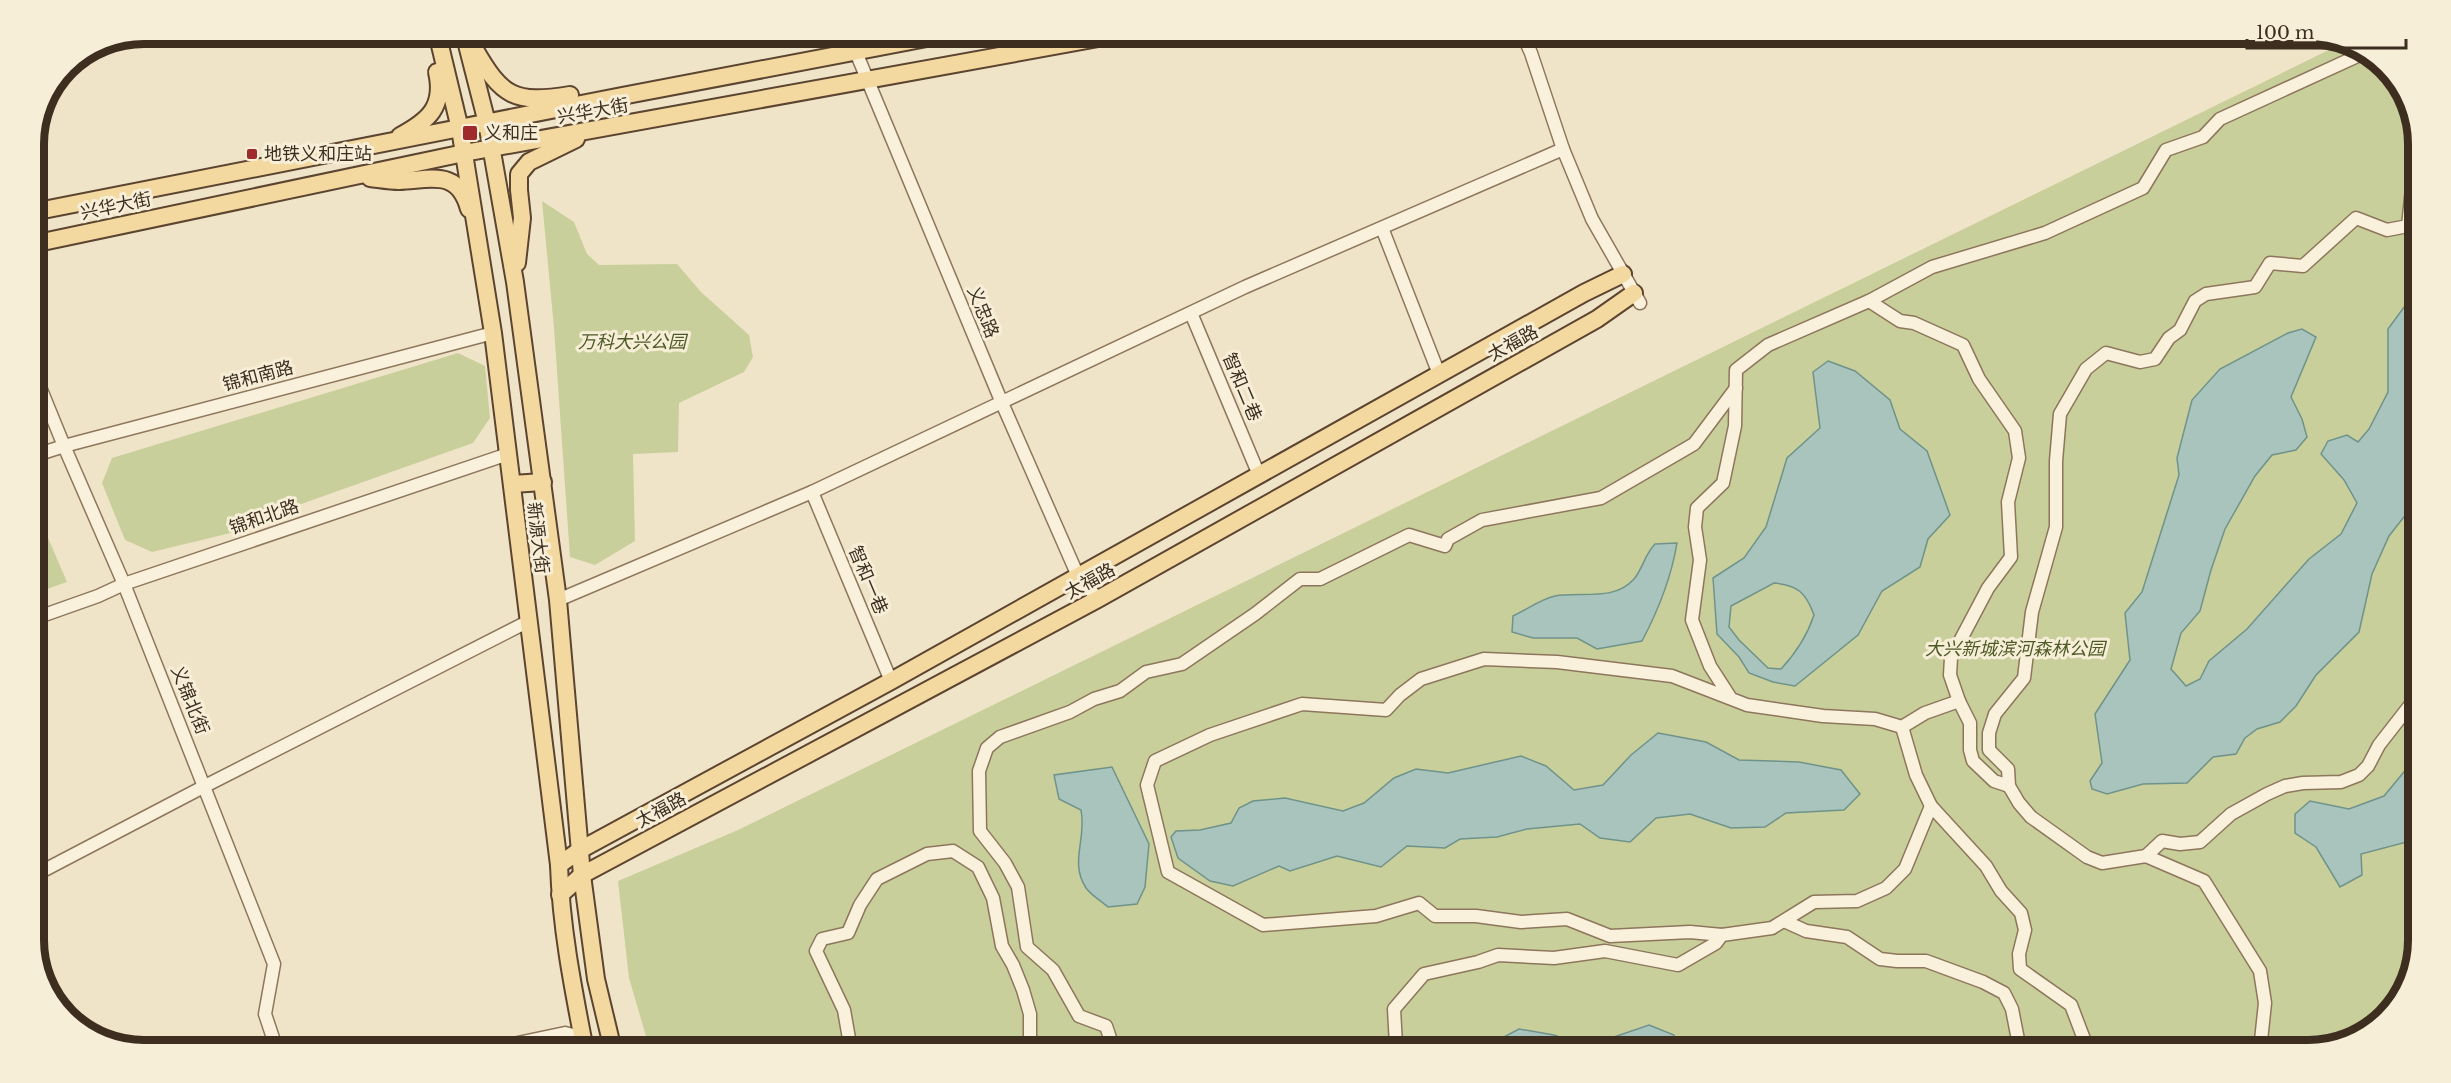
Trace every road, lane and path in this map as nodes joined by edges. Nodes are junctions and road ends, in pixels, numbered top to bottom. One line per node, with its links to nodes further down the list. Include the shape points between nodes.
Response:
1 (432, 44): 16 (main road, via 439,83 433,110 418,126)
2 (440, 44): 14 (main road, 新源大街)
3 (468, 44): 13 (main road)
4 (472, 44): 12 (main road, via 495,83 511,95 528,99)
5 (852, 44): 9 (street, 义忠路)
6 (892, 44): 9 (main road, 兴华大街)
7 (1067, 44): 11 (main road, 兴华大街)
8 (1527, 44): 18 (street)
9 (854, 51): 11 (street, 义忠路); 12 (main road, 兴华大街)
10 (2357, 56): 29 (street, via 2220,119 2203,136 2166,150 2143,188 2045,234 1932,267)
11 (868, 81): 15 (main road, 兴华大街); 35 (street, 义忠路)
12 (622, 96): 13 (main road, 兴华大街)
13 (487, 123): 14 (main road, 兴华大街); 17 (main road)
14 (460, 129): 16 (main road, 兴华大街); 19 (main road, 新源大街)
15 (591, 131): 17 (main road, 兴华大街); 27 (main road, via 529,162 519,174 522,218)
16 (385, 144): 21 (main road, 兴华大街)
17 (492, 149): 19 (main road, 兴华大街); 27 (main road)
18 (1563, 149): 23 (street); 26 (street, via 1592,219)
19 (464, 153): 20 (main road, 兴华大街); 25 (main road, 新源大街)
20 (351, 176): 24 (main road, 兴华大街); 25 (main road, via 398,181 439,177 452,183 464,194)
21 (44, 210)
22 (2407, 226): 55 (street, via 2387,230 2356,218 2303,266 2270,263 2255,287 2206,294 2195,301 2180,330 2169,338 2155,359 2140,362 2106,353 2086,369 2060,414 2056,528 2032,612 2024,678 1995,714 1989,733 1989,750 2008,769)
23 (1382, 228): 30 (street); 32 (street)
24 (44, 242)
25 (480, 249): 31 (main road, 新源大街)
26 (1623, 274): 28 (street); 32 (main road, 太福路)
27 (515, 282): 40 (main road)
28 (1637, 298): 45 (main road, 太福路)
29 (1869, 301): 33 (street, via 1768,345 1736,370); 51 (street, via 1900,321 1914,323 1963,345 1979,379 2015,431 2019,458 2008,502 2011,557 1988,588 1952,658 1950,675)
30 (1191, 313): 35 (street); 39 (street, 智和二巷)
31 (494, 333): 36 (street, 锦和南路); 38 (main road, 新源大街)
32 (1439, 374): 39 (main road, 太福路)
33 (1736, 388): 50 (street, via 1735,426 1723,483 1697,507 1695,527 1701,560 1692,620 1710,666); 72 (street, via 1694,444 1601,498 1482,520 1448,539 1445,546 1409,536 1320,579 1300,579 1182,664 1146,672 1120,691 999,737 987,748 979,771 980,831 1005,862 1018,887 1027,947 1053,970 1079,1016 1106,1026)
34 (44, 397): 36 (street, 义锦北街)
35 (1002, 404): 42 (street); 43 (street, 义忠路)
36 (64, 446): 37 (street, 锦和南路); 44 (street, 义锦北街)
37 (44, 452)
38 (508, 454): 41 (main road, 新源大街); 44 (street, 锦和北路)
39 (1259, 475): 43 (main road, 太福路)
40 (543, 482): 41 (main road); 46 (main road)
41 (512, 484): 48 (main road, 新源大街)
42 (812, 492): 46 (street); 49 (street, 智和一巷)
43 (1078, 576): 45 (street, 义忠路); 49 (main road, 太福路)
44 (124, 584): 47 (street, 锦和北路); 54 (street, 义锦北街)
45 (1098, 599): 61 (main road, 太福路)
46 (558, 600): 57 (main road)
47 (44, 615)
48 (530, 621): 54 (street); 59 (main road, 新源大街)
49 (891, 681): 57 (main road, 太福路)
50 (1730, 697): 53 (street, via 1747,705 1875,719); 64 (street, via 1672,676 1557,662 1484,659 1421,679 1386,710 1302,704 1210,735 1155,761 1147,785 1168,872 1263,925 1376,916 1419,903 1435,916 1521,922 1567,920 1610,936 1690,932)
51 (1959, 701): 53 (street, via 1925,713); 55 (street, via 1970,723 1973,761 1994,781)
52 (2408, 708): 58 (street, via 2359,775 2341,782 2285,786 2231,814 2200,842 2162,842)
53 (1902, 727): 56 (street, via 1916,775)
54 (205, 786): 60 (street); 65 (street, 义锦北街, via 274,964 266,1014)
55 (2009, 786): 58 (street, via 2031,817 2087,857 2102,863)
56 (1931, 806): 63 (street, via 1905,868 1886,888 1857,901 1814,902); 75 (street, via 1986,866 2021,913 2025,930 2020,969 2071,1005)
57 (580, 850): 59 (main road, 太福路); 61 (main road)
58 (2146, 856): 76 (street, via 2204,881 2251,954 2260,971 2265,1003)
59 (559, 865): 62 (main road, 新源大街)
60 (44, 870)
61 (582, 875): 62 (main road, 太福路); 69 (main road, via 596,979)
62 (560, 895): 68 (main road, 新源大街, via 569,971)
63 (1784, 921): 64 (street, via 1772,928); 74 (street, via 1806,931 1847,937 1880,959 1926,961 1983,982 2004,993 2013,1009)
64 (1722, 935): 73 (street, via 1716,943 1678,965 1605,951 1554,958 1498,955 1424,974 1394,1009)
65 (273, 1040)
66 (536, 1040): 67 (street, via 566,1034)
67 (577, 1040)
68 (583, 1040)
69 (611, 1040)
70 (848, 1040): 71 (street, via 844,1010 816,951 822,939 848,933 877,879 927,854 953,851 978,867 993,898 1002,946 1017,973 1030,1014)
71 (1030, 1040)
72 (1111, 1040)
73 (1396, 1040)
74 (2018, 1040)
75 (2084, 1040)
76 (2261, 1040)

